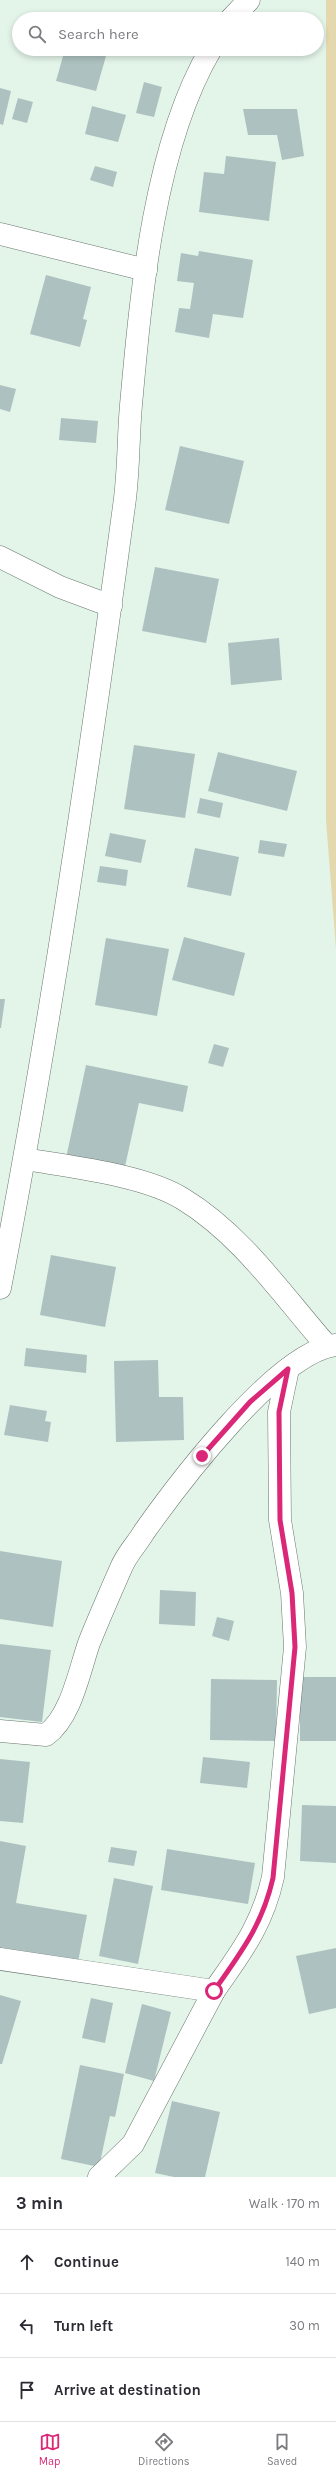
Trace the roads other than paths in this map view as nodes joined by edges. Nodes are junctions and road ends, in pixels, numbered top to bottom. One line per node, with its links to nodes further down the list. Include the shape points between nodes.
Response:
1 (249, 0): 2 (street)
2 (238, 12)
3 (207, 56): 5 (street, via 196,75 175,132 160,192)
4 (0, 234): 5 (street)
5 (146, 270): 7 (street, via 131,406 127,482)
6 (0, 557): 7 (street, via 60,587)
7 (111, 606): 8 (street)
8 (25, 1159): 9 (street); 10 (street, via 136,1180 183,1198 221,1227)
9 (0, 1288)
10 (332, 1345): 11 (street)
11 (288, 1369): 12 (street, via 250,1402 202,1456 164,1504 122,1566 64,1714 56,1728 46,1735); 14 (street, via 279,1412 280,1520 292,1593 295,1647 273,1878 266,1906 248,1942)
12 (0, 1731)
13 (0, 1959): 14 (street)
14 (214, 1991): 15 (street, via 133,2144)
15 (99, 2177)

